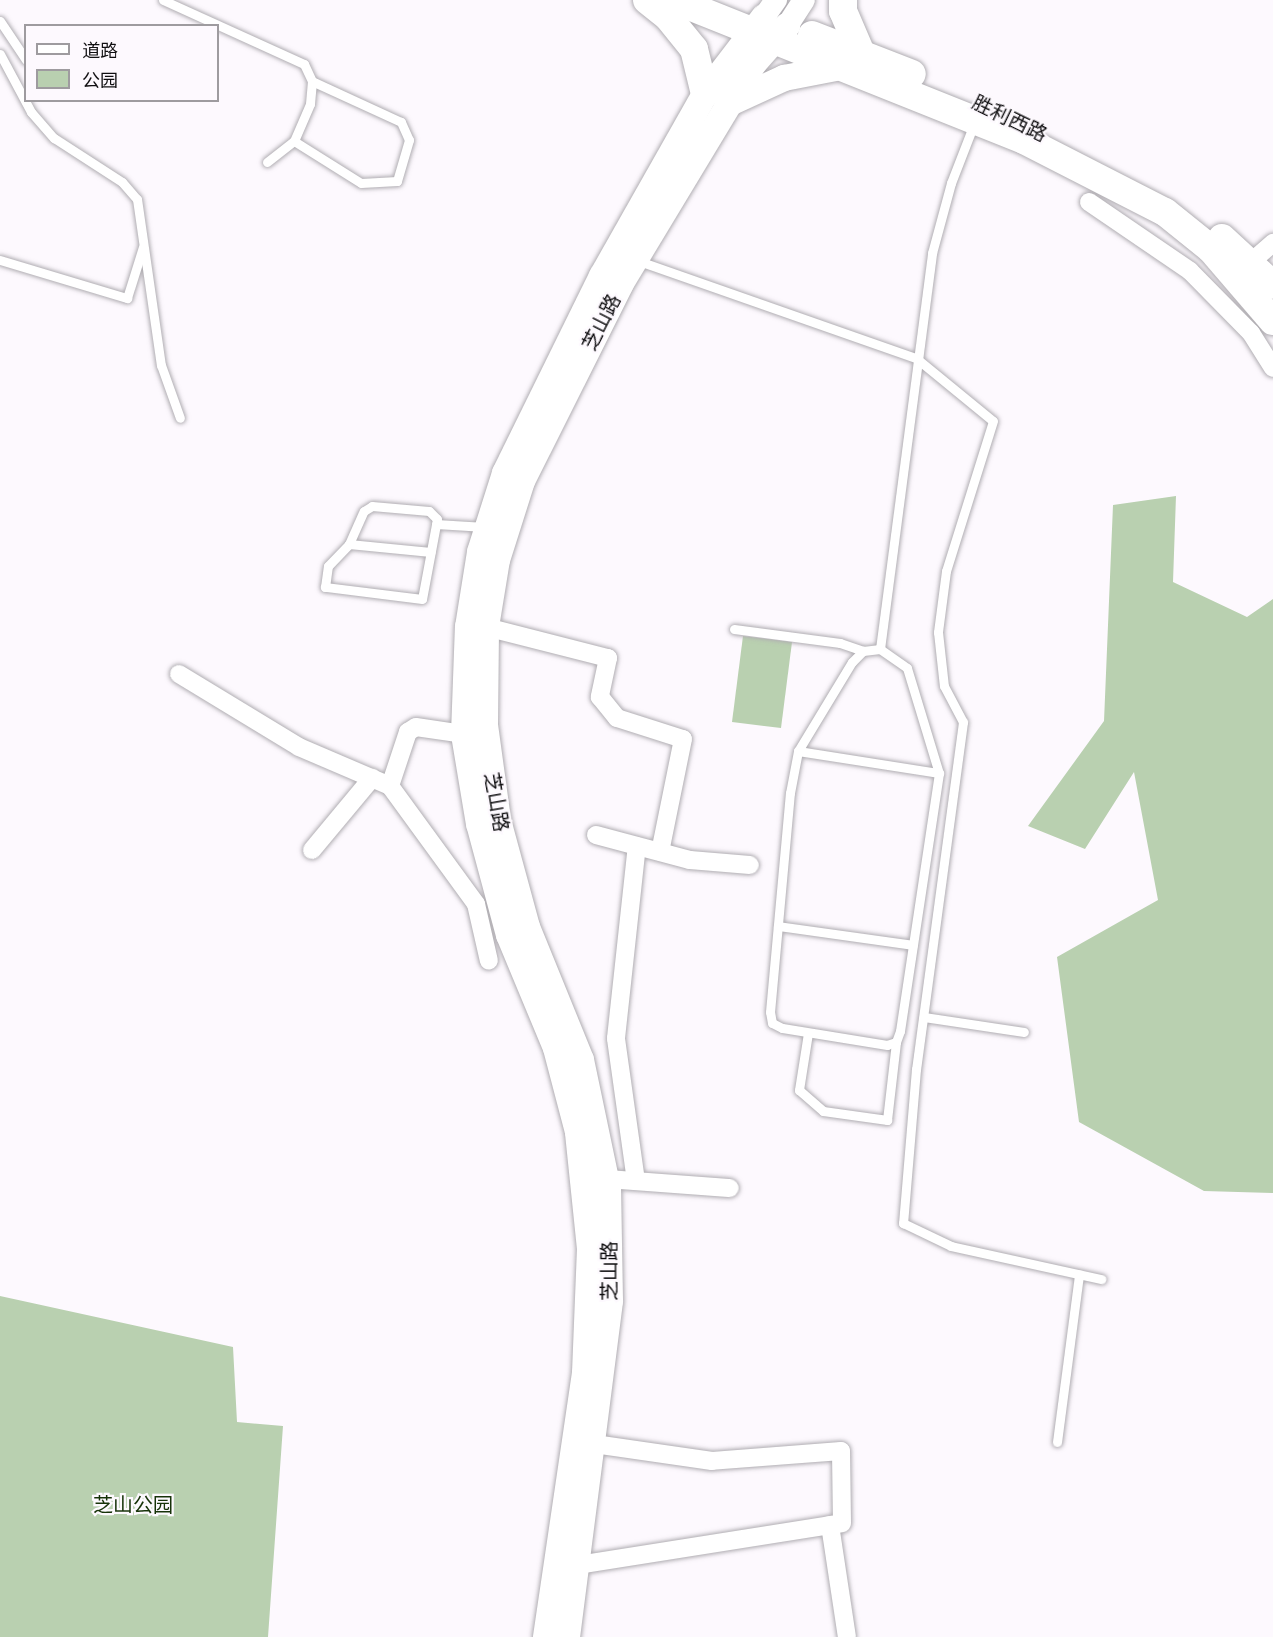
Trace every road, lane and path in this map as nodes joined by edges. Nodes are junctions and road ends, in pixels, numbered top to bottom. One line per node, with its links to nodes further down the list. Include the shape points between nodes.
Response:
1 (163, 0): 12 (lane, via 287,53 304,64)
2 (647, 0): 14 (main road, via 668,17 694,49)
3 (674, 0): 8 (main road)
4 (720, 0): 8 (main road, 胜利西路)
5 (804, 0): 8 (street)
6 (843, 0): 11 (main road)
7 (0, 21): 10 (lane)
8 (771, 23): 11 (main road, 胜利西路); 14 (main road)
9 (0, 54): 13 (lane)
10 (24, 57)
11 (851, 60): 14 (main road); 16 (main road, 胜利西路)
12 (312, 81): 17 (lane, via 310,104); 17 (lane, via 401,122 409,140 406,158 398,181 361,183)
13 (24, 99)
14 (717, 99): 23 (main road, 芝山路); 33 (main road, via 602,276 505,473)
15 (26, 102): 20 (lane, via 54,138 122,182 136,199)
16 (979, 112): 22 (main road, via 1024,140 1165,212); 25 (main road, 胜利西路, via 1176,200); 29 (lane, via 951,183 932,253)
17 (294, 141): 18 (lane)
18 (267, 162)
19 (1089, 202): 26 (street)
20 (145, 242): 24 (lane, via 128,298); 31 (lane, via 160,364)
21 (1273, 243): 25 (street)
22 (1211, 249): 25 (main road); 26 (street)
23 (635, 259): 29 (lane); 36 (main road, 芝山路, via 522,481 497,560)
24 (0, 260)
25 (1244, 269): 27 (main road, 胜利西路); 28 (main road)
26 (1190, 271): 30 (street, via 1251,333)
27 (1273, 285)
28 (1273, 321)
29 (916, 358): 38 (lane); 54 (lane, via 993,421 946,571 938,632 944,686 963,722)
30 (1273, 368)
31 (180, 418)
32 (436, 524): 33 (lane); 34 (lane, via 437,519 429,511 372,506 364,511); 35 (lane)
33 (488, 527): 41 (main road, via 468,627)
34 (349, 544): 35 (lane); 35 (lane, via 328,566 325,587 422,599)
35 (431, 552)
36 (486, 627): 49 (street, via 609,658 600,697 617,718 683,739); 58 (main road, 芝山路, via 485,725 498,820 526,927 581,1060)
37 (734, 629): 39 (lane, via 840,643)
38 (880, 649): 39 (lane); 43 (lane, via 908,668)
39 (864, 651): 42 (lane, via 852,662)
40 (179, 674): 44 (street, via 298,747)
41 (464, 734): 45 (street, via 416,727 408,732); 67 (main road, via 479,824 509,935 556,1048 578,1132 590,1249 585,1373)
42 (798, 751): 43 (lane); 51 (lane, via 790,793)
43 (939, 773): 52 (lane)
44 (372, 778): 45 (street); 48 (street)
45 (390, 786): 53 (street, via 476,904)
46 (596, 835): 47 (street)
47 (637, 846): 49 (street); 59 (street, via 616,1038)
48 (312, 850)
49 (660, 852): 50 (street, via 690,860)
50 (750, 865)
51 (778, 926): 52 (lane); 56 (lane, via 772,1023)
52 (913, 945): 57 (lane)
53 (489, 961)
54 (924, 1017): 55 (lane); 61 (lane, via 903,1224 951,1246)
55 (1024, 1032)
56 (808, 1033): 57 (lane, via 887,1045); 57 (lane, via 799,1090 823,1111 887,1120)
57 (896, 1042)
58 (606, 1179): 59 (street); 64 (main road, 芝山路, via 610,1301)
59 (636, 1181): 60 (street)
60 (730, 1188)
61 (1079, 1274): 62 (lane); 63 (lane)
62 (1101, 1279)
63 (1057, 1442)
64 (594, 1444): 65 (street, via 712,1461 841,1451 842,1523); 66 (main road, 芝山路)
65 (830, 1525): 66 (street); 69 (street)
66 (578, 1565): 68 (main road, 芝山路)
67 (546, 1637)
68 (567, 1637)
69 (847, 1637)

